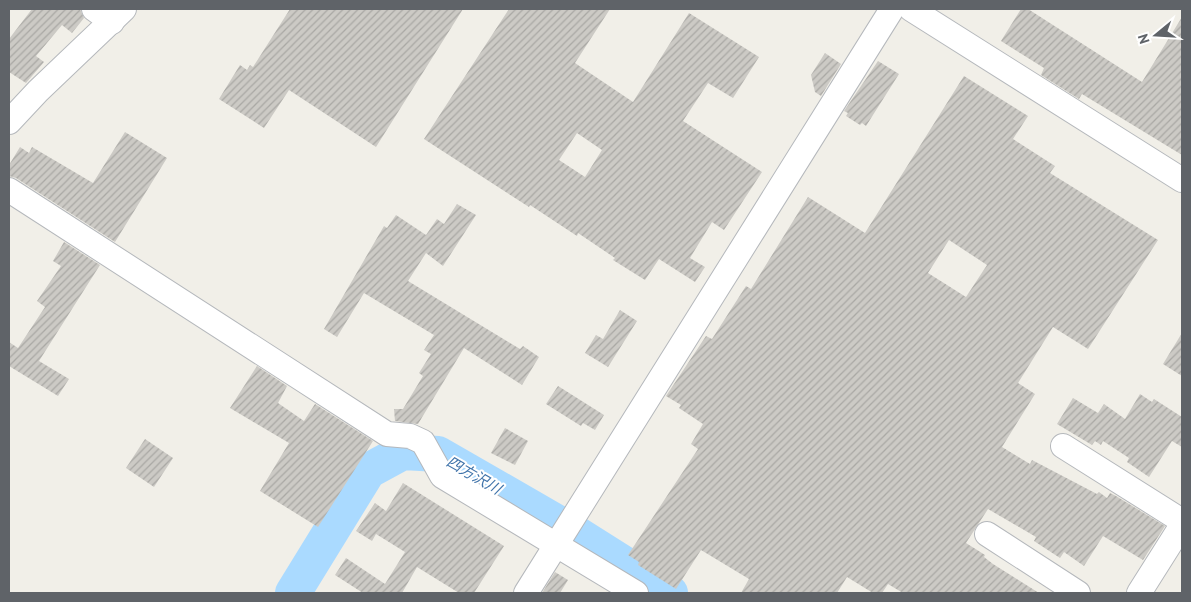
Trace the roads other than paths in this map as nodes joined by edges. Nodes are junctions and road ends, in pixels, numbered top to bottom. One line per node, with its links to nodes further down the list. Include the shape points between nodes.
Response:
1 (892, 9): 11 (street)
2 (911, 9): 5 (street)
3 (110, 13): 4 (street)
4 (9, 122)
5 (1182, 180)
6 (9, 190): 11 (street, via 388,434 410,436 422,442 442,476)
7 (1063, 446): 8 (street)
8 (1182, 521)
9 (1182, 526): 15 (street)
10 (987, 534): 14 (street)
11 (557, 544): 12 (street); 13 (street)
12 (526, 593)
13 (636, 593)
14 (1078, 593)
15 (1139, 593)

